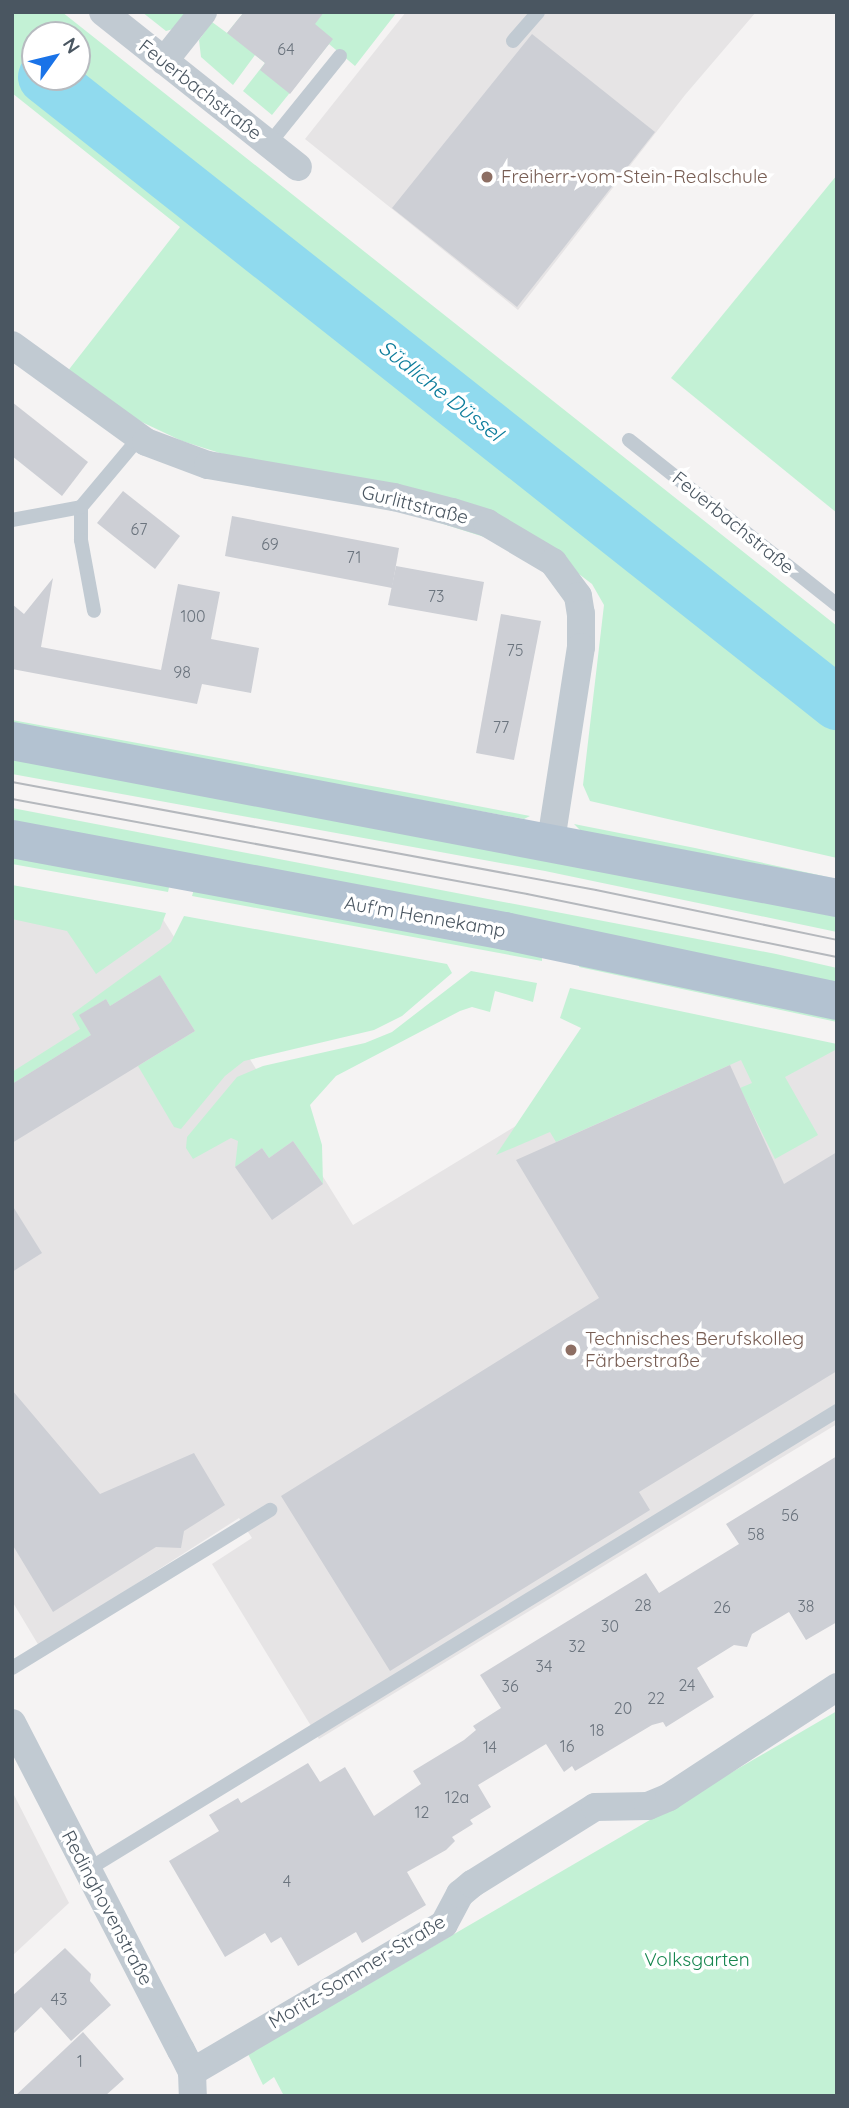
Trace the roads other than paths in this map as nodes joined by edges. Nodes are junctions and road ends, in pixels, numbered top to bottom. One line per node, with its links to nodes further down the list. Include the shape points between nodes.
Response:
1 (103, 12): 6 (street, Feuerbachstraße)
2 (203, 12): 6 (street)
3 (538, 12): 4 (lane)
4 (513, 41)
5 (340, 56): 7 (lane)
6 (164, 61): 7 (street, Feuerbachstraße)
7 (269, 144): 8 (street, Feuerbachstraße)
8 (298, 167)
9 (12, 345): 10 (street, Gurlittstraße)
10 (139, 438): 12 (lane); 18 (street, Gurlittstraße, via 208,465 394,497 452,512 536,549 569,581 581,614)
11 (629, 440): 14 (lane, Feuerbachstraße)
12 (81, 507): 13 (lane); 15 (lane, via 81,540)
13 (12, 520)
14 (837, 605)
15 (94, 611)
16 (12, 741): 18 (main road)
17 (12, 839): 20 (main road, Auf'm Hennekamp, via 505,931)
18 (551, 841): 19 (main road)
19 (837, 898)
20 (837, 1001)
21 (837, 1411): 26 (lane)
22 (270, 1510): 23 (lane)
23 (12, 1668)
24 (837, 1687): 27 (street, Moritz-Sommer-Straße, via 669,1797 648,1806 595,1807 472,1884 460,1894 444,1924)
25 (12, 1723): 26 (street, Redinghovenstraße)
26 (87, 1870): 27 (street, Redinghovenstraße)
27 (192, 2084)

